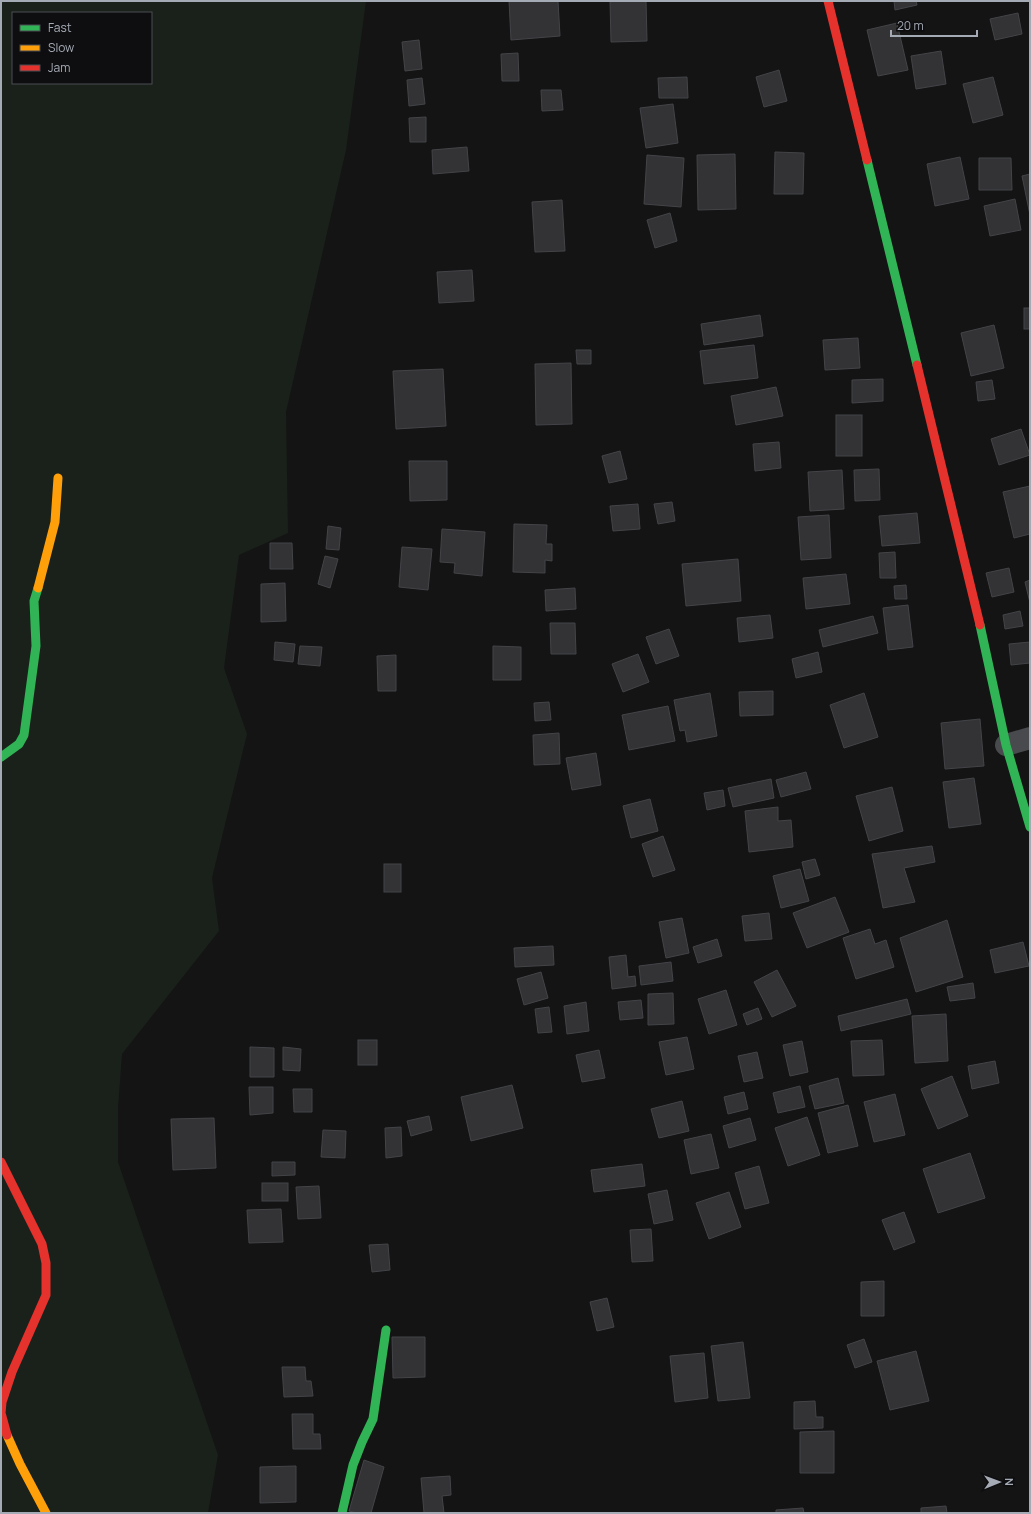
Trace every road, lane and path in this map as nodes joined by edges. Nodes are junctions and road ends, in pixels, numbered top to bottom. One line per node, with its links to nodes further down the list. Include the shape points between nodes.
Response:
1 (828, 1): 4 (street, via 980,626)
2 (58, 478): 5 (street, via 55,522 34,601 36,646 24,735 19,744)
3 (1030, 738): 4 (street)
4 (1006, 745): 6 (street)
5 (1, 756)
6 (1030, 827)
7 (1, 1162): 9 (street, via 42,1244 47,1278 46,1295 4,1390 1,1412 7,1434)
8 (386, 1330): 10 (street, via 373,1419 356,1455)
9 (46, 1513)
10 (342, 1513)

